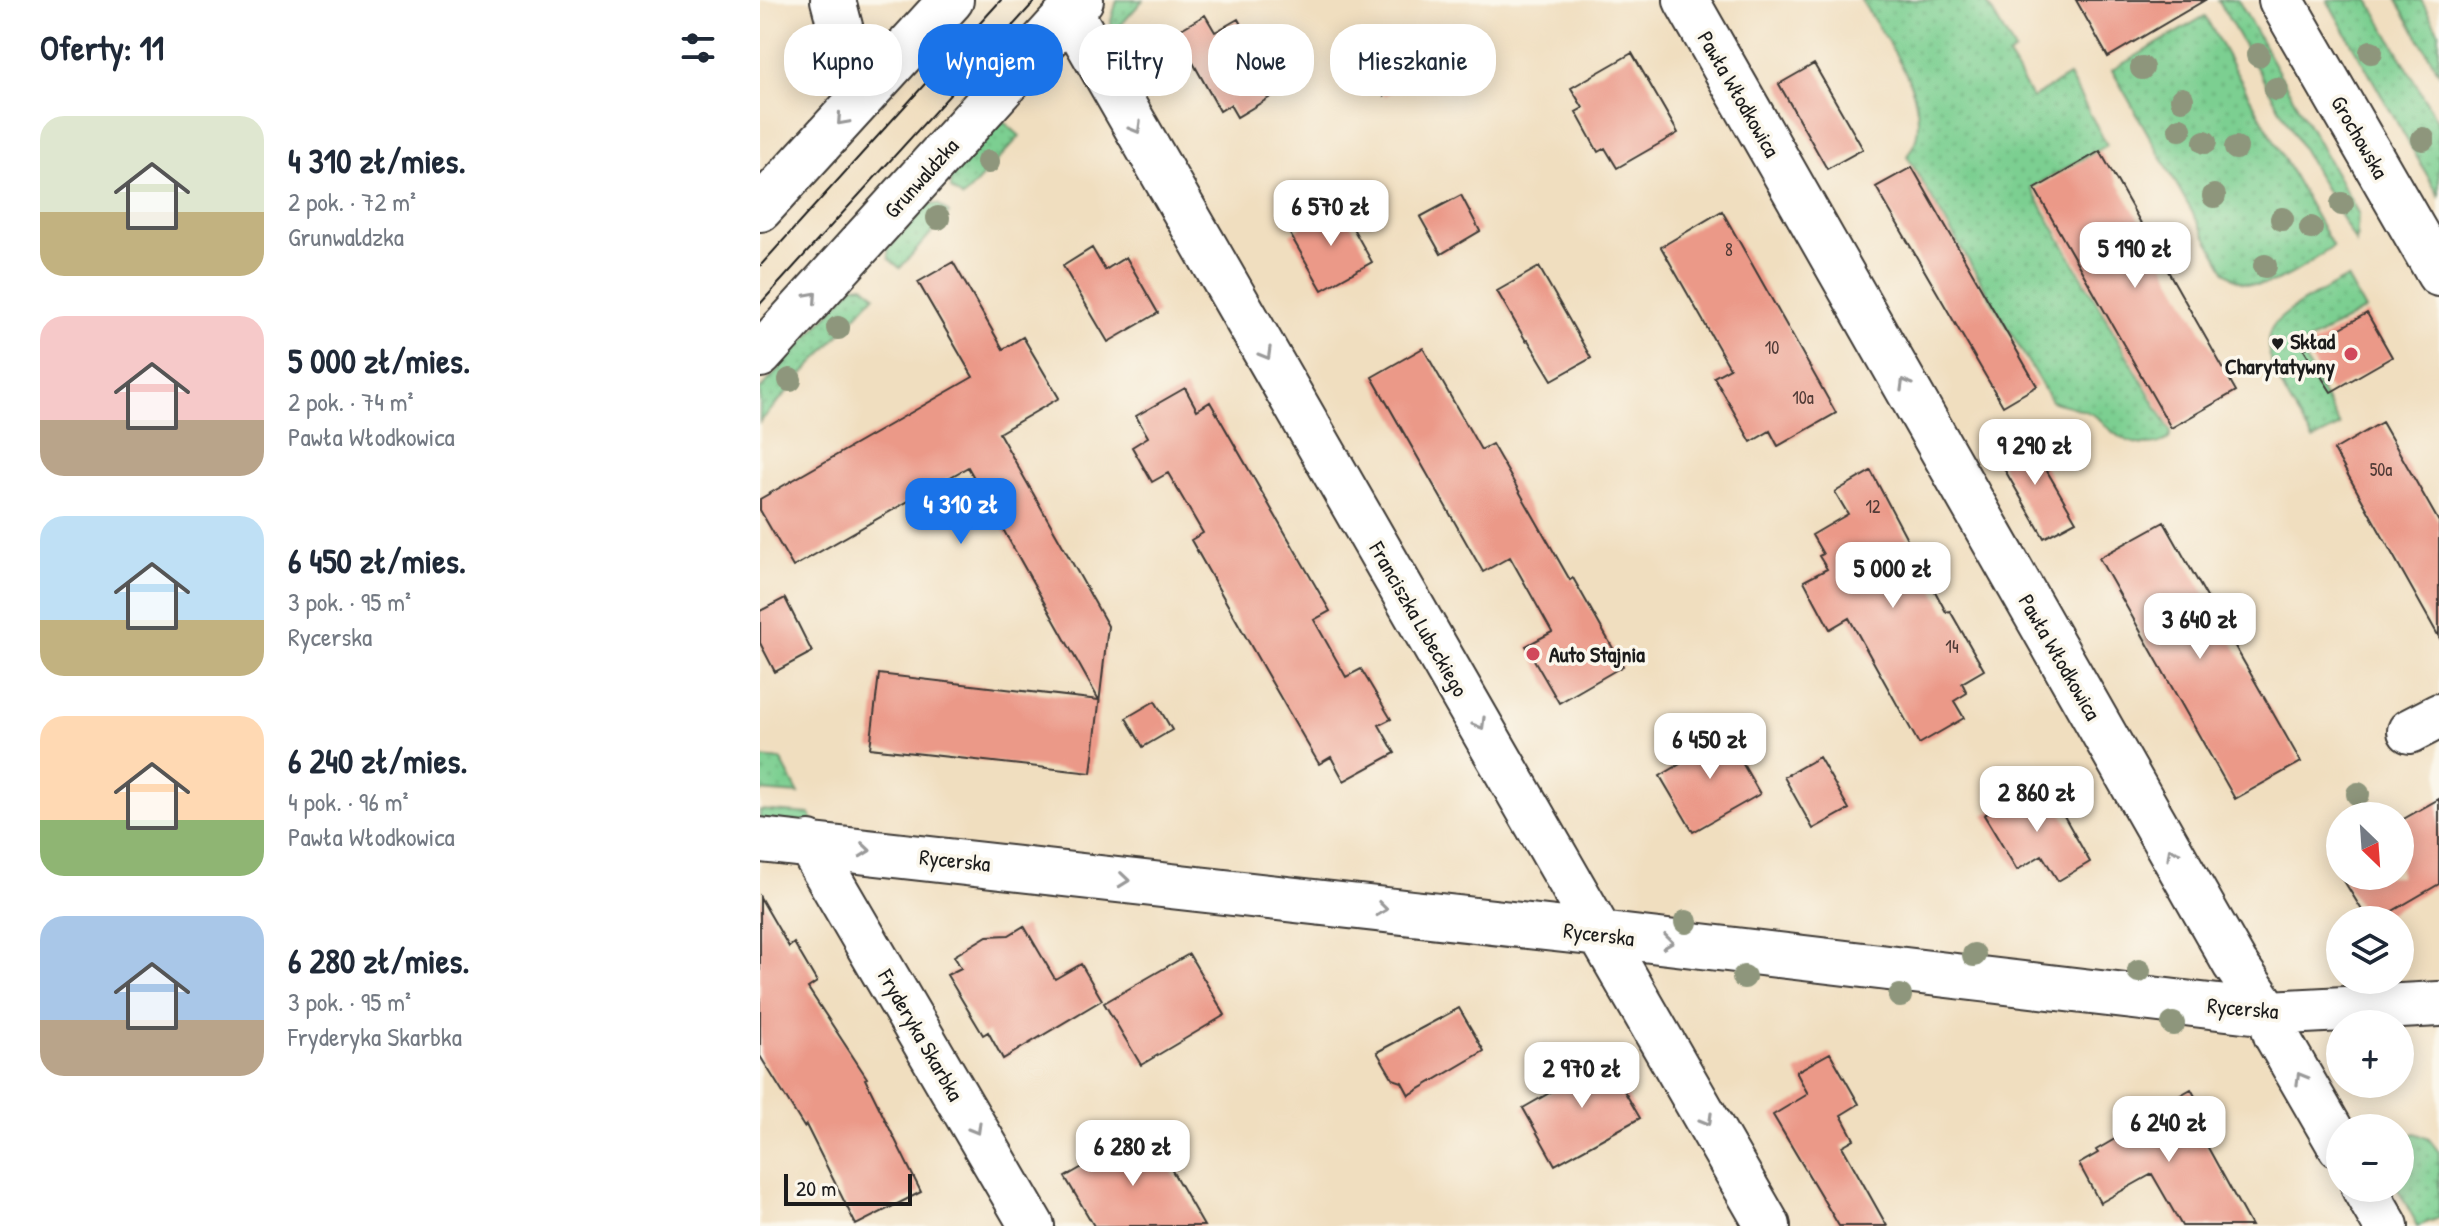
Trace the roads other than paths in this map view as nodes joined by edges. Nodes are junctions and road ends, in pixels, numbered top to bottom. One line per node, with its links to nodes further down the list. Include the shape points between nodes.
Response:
1 (833, 0): 6 (street)
2 (951, 0): 7 (street)
3 (1686, 0): 16 (street, Pawła Włodkowica, one-way to 3, via 2227,950)
4 (2281, 0): 10 (street, Grochowska)
5 (1076, 6): 11 (street, Grunwaldzka, one-way to 5); 14 (street, Franciszka Lubeckiego, one-way to 14)
6 (839, 24)
7 (902, 54)
8 (863, 96): 9 (street, one-way to 9)
9 (760, 209)
10 (2439, 274)
11 (760, 355)
12 (760, 840): 13 (street, Rycerska)
13 (809, 844): 14 (street, Rycerska, one-way to 14); 19 (street, Fryderyka Skarbka, one-way to 19)
14 (1600, 934): 16 (street, Rycerska, one-way to 16); 20 (street, Franciszka Lubeckiego, one-way to 20)
15 (2439, 1004): 16 (street, Rycerska)
16 (2269, 1013): 17 (street, Pawła Włodkowica, one-way to 16, via 2276,1035)
17 (2326, 1122)
18 (2372, 1202): 21 (street)
19 (1032, 1226)
20 (1768, 1226)
21 (2386, 1226)

